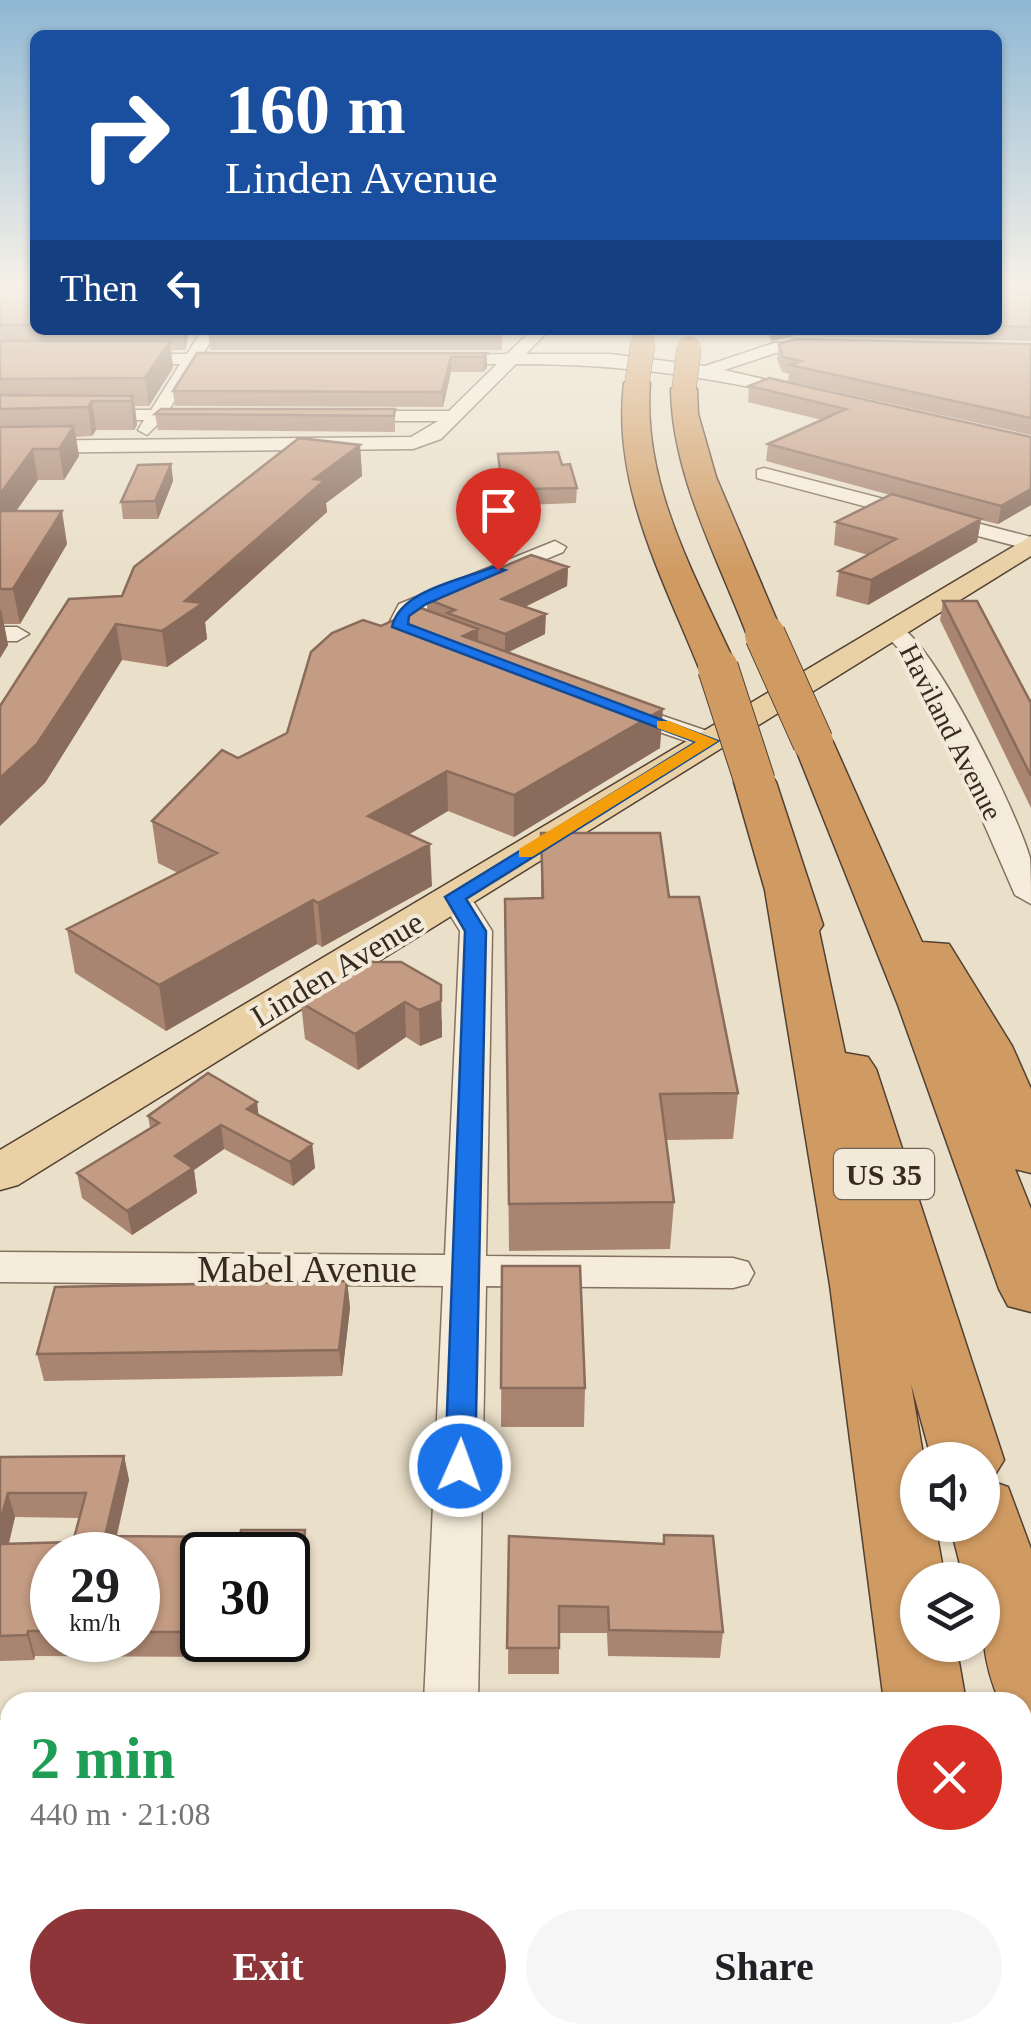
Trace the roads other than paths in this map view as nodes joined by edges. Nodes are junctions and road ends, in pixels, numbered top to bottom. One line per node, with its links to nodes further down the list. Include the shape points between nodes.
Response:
1 (177, 381): 8 (street)
2 (488, 381): 11 (street)
3 (637, 381): 22 (highway, US 35, bridge, via 632,428 643,476 718,668)
4 (695, 381): 21 (highway, US 35, bridge, via 690,435 705,482)
5 (705, 381): 6 (street)
6 (811, 395)
7 (0, 415): 8 (street)
8 (158, 415): 9 (street); 13 (street)
9 (217, 415)
10 (334, 416): 11 (street)
11 (452, 416): 13 (street, via 434,435 413,443)
12 (0, 447): 13 (street)
13 (135, 448)
14 (764, 474): 15 (street)
15 (1031, 544): 17 (main road, Linden Avenue)
16 (555, 547): 18 (street, via 402,614 400,627)
17 (892, 629): 20 (main road, Linden Avenue); 23 (street, Haviland Avenue, via 907,637 936,690)
18 (458, 652)
19 (598, 702): 20 (street)
20 (710, 741): 24 (main road, Linden Avenue)
21 (838, 803): 25 (highway, via 985,1046); 30 (highway, US 35, via 924,1005)
22 (788, 892): 31 (highway, US 35, via 877,1150); 35 (highway, via 862,1285)
23 (1031, 894)
24 (455, 897): 26 (main road, Linden Avenue); 28 (street, via 476,931)
25 (1031, 1154)
26 (0, 1173)
27 (0, 1268): 28 (street, Mabel Avenue)
28 (467, 1270): 29 (street, Mabel Avenue); 34 (street)
29 (733, 1273)
30 (1031, 1289)
31 (963, 1442)
32 (991, 1542): 33 (highway)
33 (1031, 1681)
34 (452, 1692)
35 (923, 1692)

